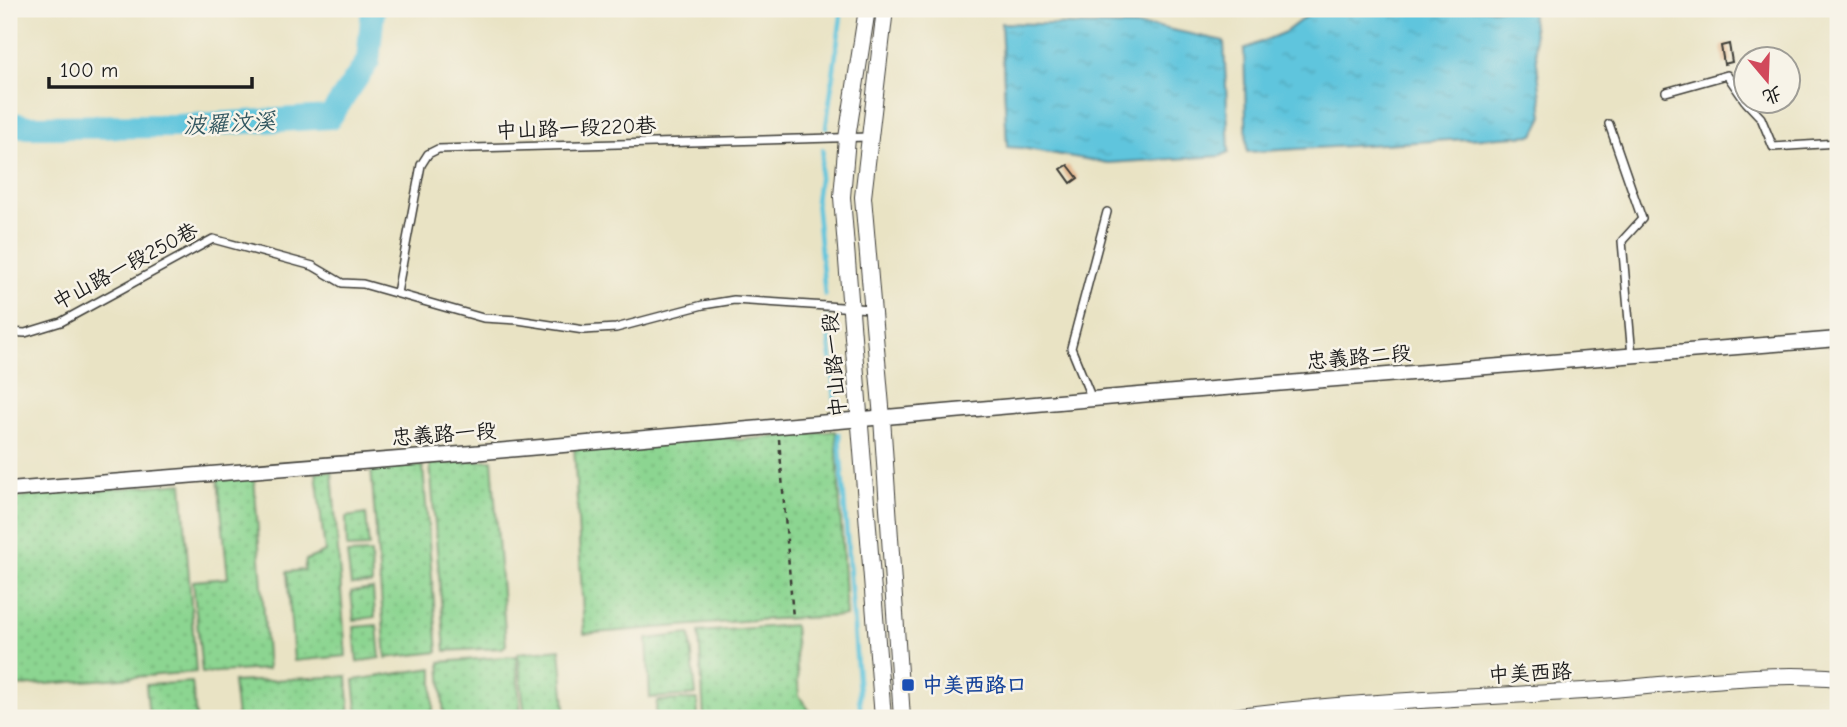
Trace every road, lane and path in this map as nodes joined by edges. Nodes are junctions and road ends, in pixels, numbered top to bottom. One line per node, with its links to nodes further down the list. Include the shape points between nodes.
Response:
1 (867, 9): 8 (street, 中山路一段)
2 (885, 9): 7 (street, 中山路一段)
3 (1731, 80): 4 (lane, via 1727,75)
4 (1666, 92)
5 (1759, 116): 9 (lane, via 1773,147)
6 (1609, 124): 16 (lane, via 1642,219 1622,241)
7 (869, 137): 8 (lane, 中山路一段220巷); 13 (street, 中山路一段, via 863,197)
8 (847, 138): 11 (lane, 中山路一段220巷, via 438,149 428,154 421,166); 12 (street, 中山路一段, via 842,197)
9 (1838, 143)
10 (1107, 212): 17 (lane, via 1071,348)
11 (397, 293): 12 (lane, 中山路一段250巷, via 483,318 584,330 616,328 734,300); 14 (lane, 中山路一段250巷, via 342,283 313,265 213,239 61,322 24,333)
12 (850, 309): 13 (lane, 中山路一段250巷); 19 (street, 中山路一段)
13 (871, 309): 18 (street, 中山路一段)
14 (9, 332)
15 (1838, 339): 16 (street, 忠義路二段)
16 (1632, 356): 17 (street, 忠義路二段)
17 (1092, 400): 18 (street, 忠義路二段)
18 (882, 418): 19 (street, 忠義路一段); 25 (street, 中山路一段)
19 (861, 419): 20 (street, 忠義路一段); 24 (street, 中山路一段)
20 (782, 428): 21 (street, 忠義路一段); 22 (path)
21 (9, 490)
22 (793, 618)
23 (1838, 678): 26 (street, 中美西路, via 1747,677 1306,707)
24 (883, 718)
25 (902, 718)
26 (1225, 718)

